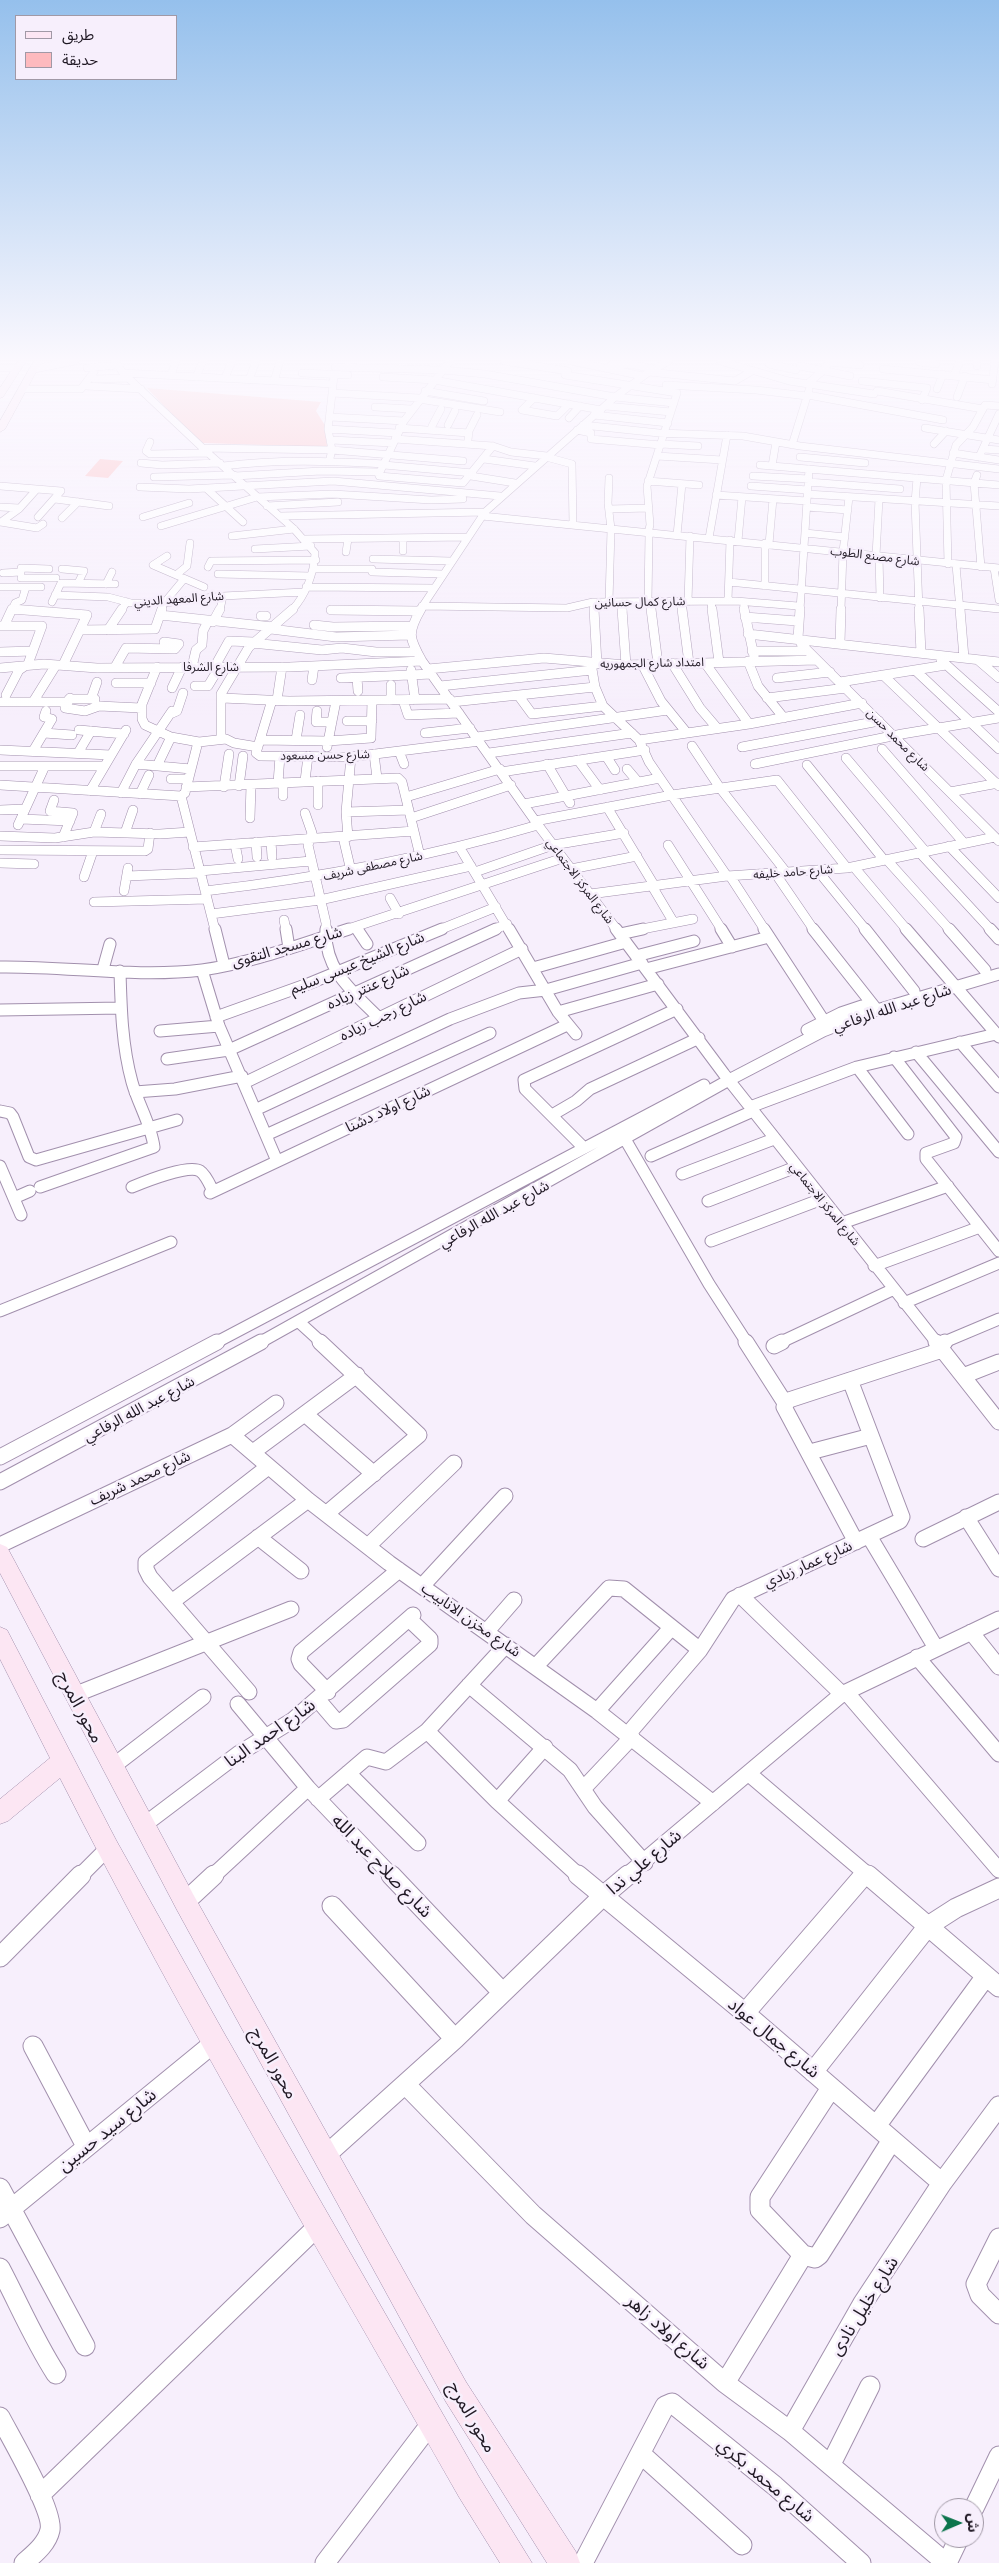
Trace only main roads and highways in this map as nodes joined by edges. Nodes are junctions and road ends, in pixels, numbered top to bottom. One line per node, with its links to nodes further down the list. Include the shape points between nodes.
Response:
1 (0, 1553): 6 (main road, محور المرج, via 185,1902 456,2392)
2 (0, 1637): 3 (main road)
3 (64, 1761): 4 (main road); 5 (main road, via 215,2042)
4 (0, 1813)
5 (516, 2563)
6 (565, 2563)

